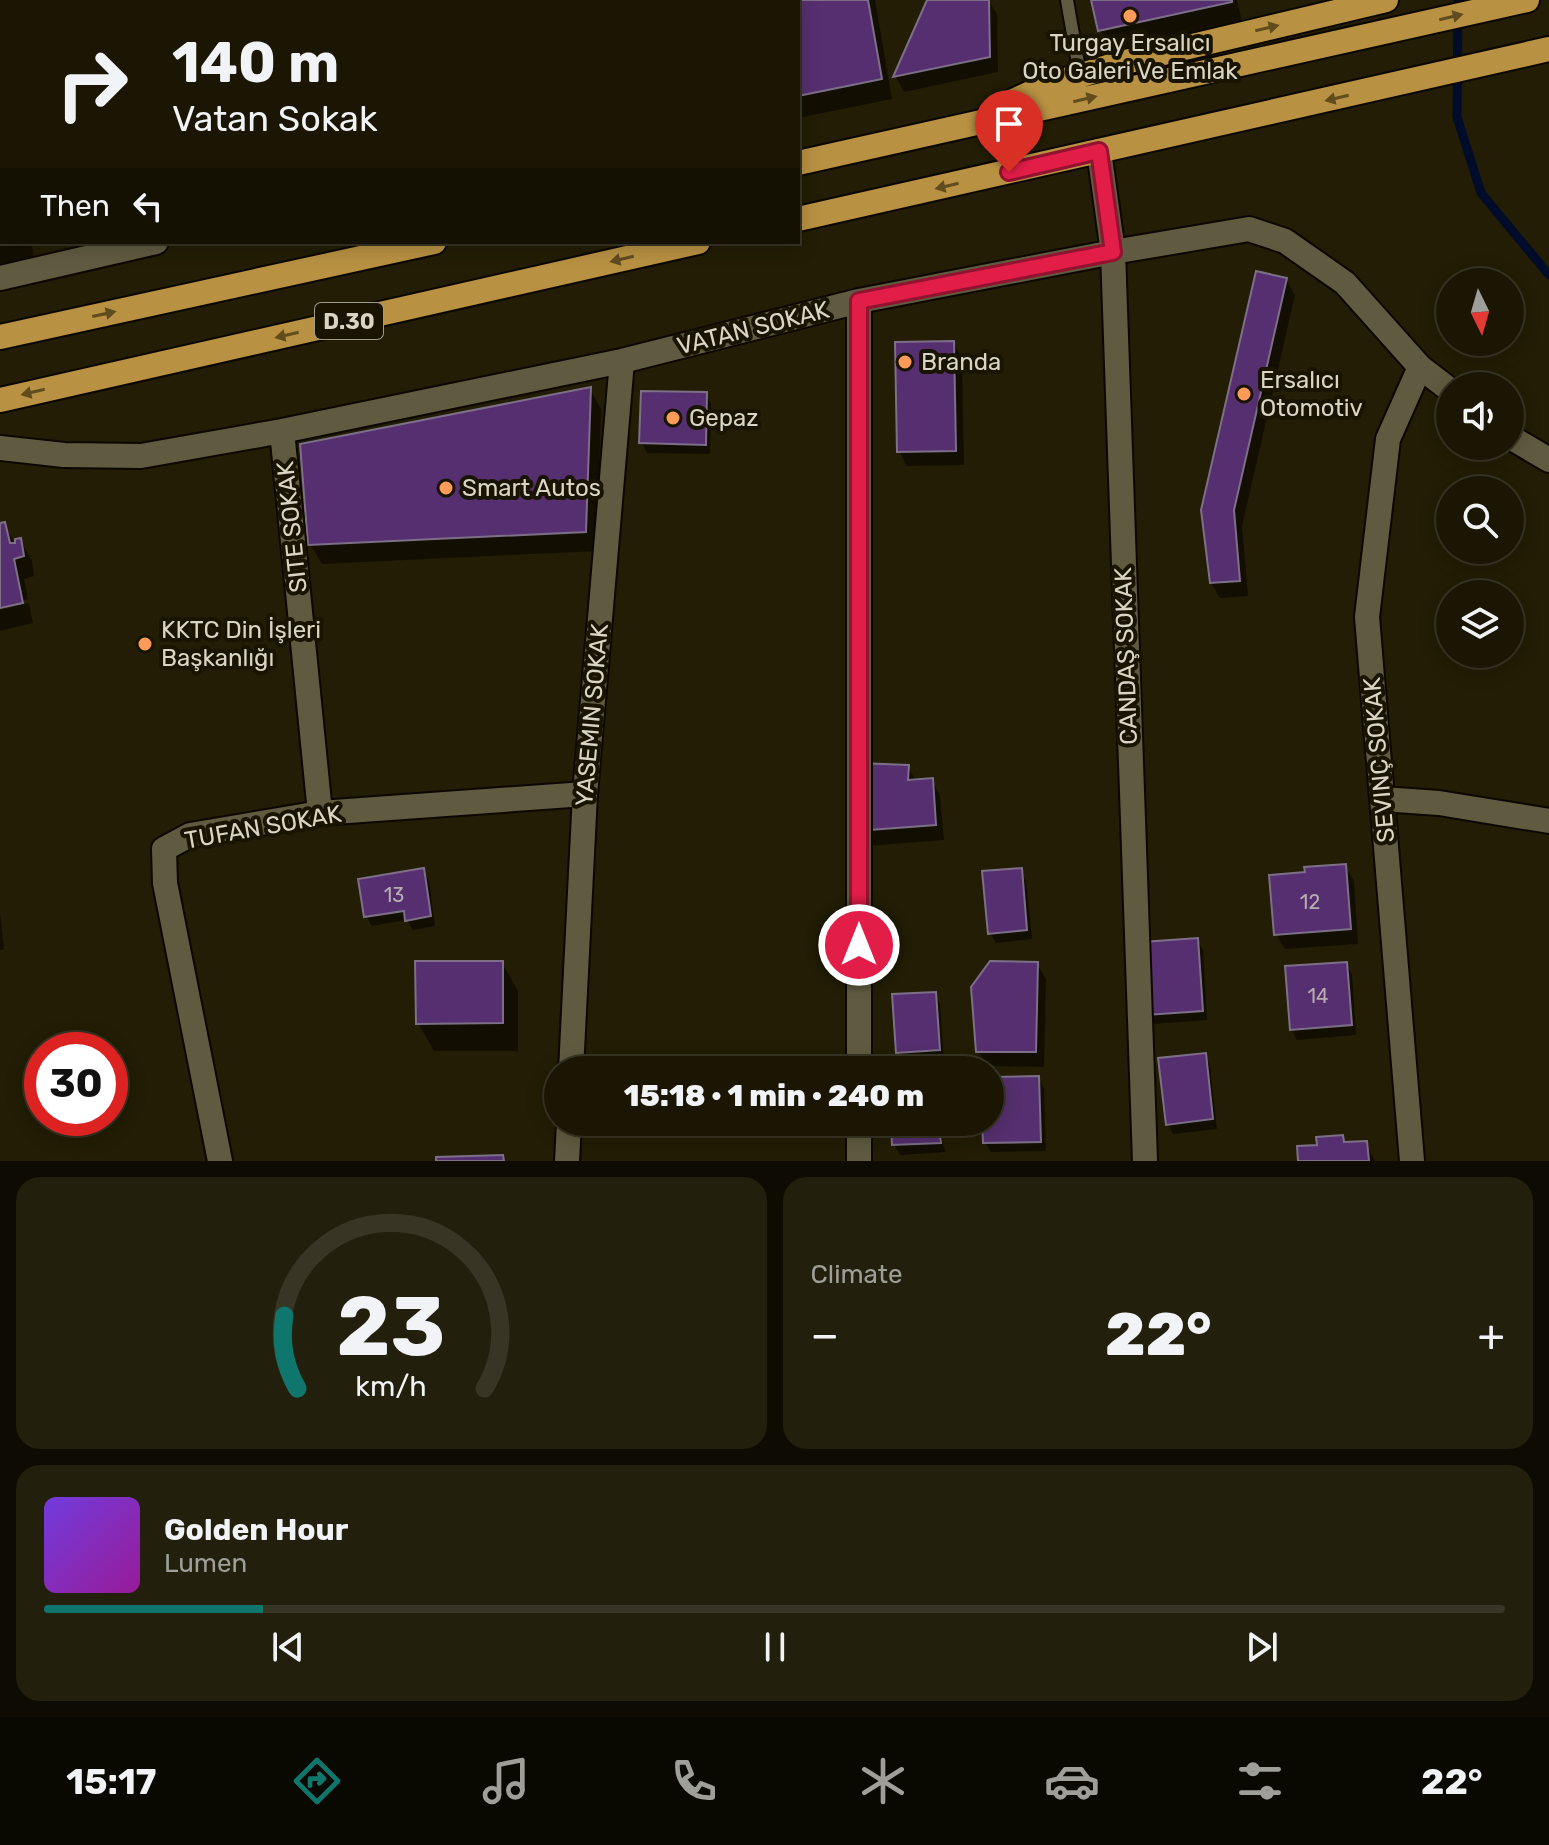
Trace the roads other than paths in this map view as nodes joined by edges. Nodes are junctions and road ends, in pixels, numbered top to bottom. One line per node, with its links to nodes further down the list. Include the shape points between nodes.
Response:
1 (1067, 0): 5 (lane)
2 (1386, 0): 5 (highway, one-way to 2)
3 (1527, 0): 6 (highway, one-way to 3)
4 (1549, 49): 7 (highway, one-way to 7)
5 (1080, 75): 6 (highway)
6 (954, 129): 8 (highway)
7 (1099, 151): 9 (highway, one-way to 9); 13 (street, CANDAŞ SOKAK)
8 (800, 163)
9 (800, 219)
10 (147, 244): 14 (street)
11 (425, 244): 16 (highway, D.30, one-way to 11)
12 (689, 244): 20 (highway, D.30, one-way to 20)
13 (1113, 252): 15 (street, VATAN SOKAK); 18 (street, VATAN SOKAK, via 1249,229 1285,241 1345,283); 36 (street, CANDAŞ SOKAK)
14 (0, 278)
15 (859, 301): 17 (street, VATAN SOKAK); 30 (street)
16 (0, 337)
17 (622, 361): 21 (street, VATAN SOKAK); 25 (street, YASEMIN SOKAK)
18 (1420, 367): 19 (street, VATAN SOKAK); 26 (street, SEVINÇ SOKAK, via 1388,439 1367,617)
19 (1436, 379)
20 (0, 400)
21 (282, 431): 23 (street, VATAN SOKAK, via 141,456); 27 (street, SITE SOKAK)
22 (1524, 445): 24 (street)
23 (0, 448)
24 (1549, 460)
25 (585, 794): 27 (street, TUFAN SOKAK); 29 (street, YASEMIN SOKAK)
26 (1382, 799): 28 (street); 37 (street, SEVINÇ SOKAK)
27 (320, 813): 33 (street, TUFAN SOKAK, via 190,835 164,849 165,883)
28 (1549, 821)
29 (572, 1056)
30 (859, 1056)
31 (568, 1136): 34 (street)
32 (859, 1136): 35 (street)
33 (220, 1161)
34 (567, 1161)
35 (859, 1161)
36 (1145, 1161)
37 (1412, 1161)

